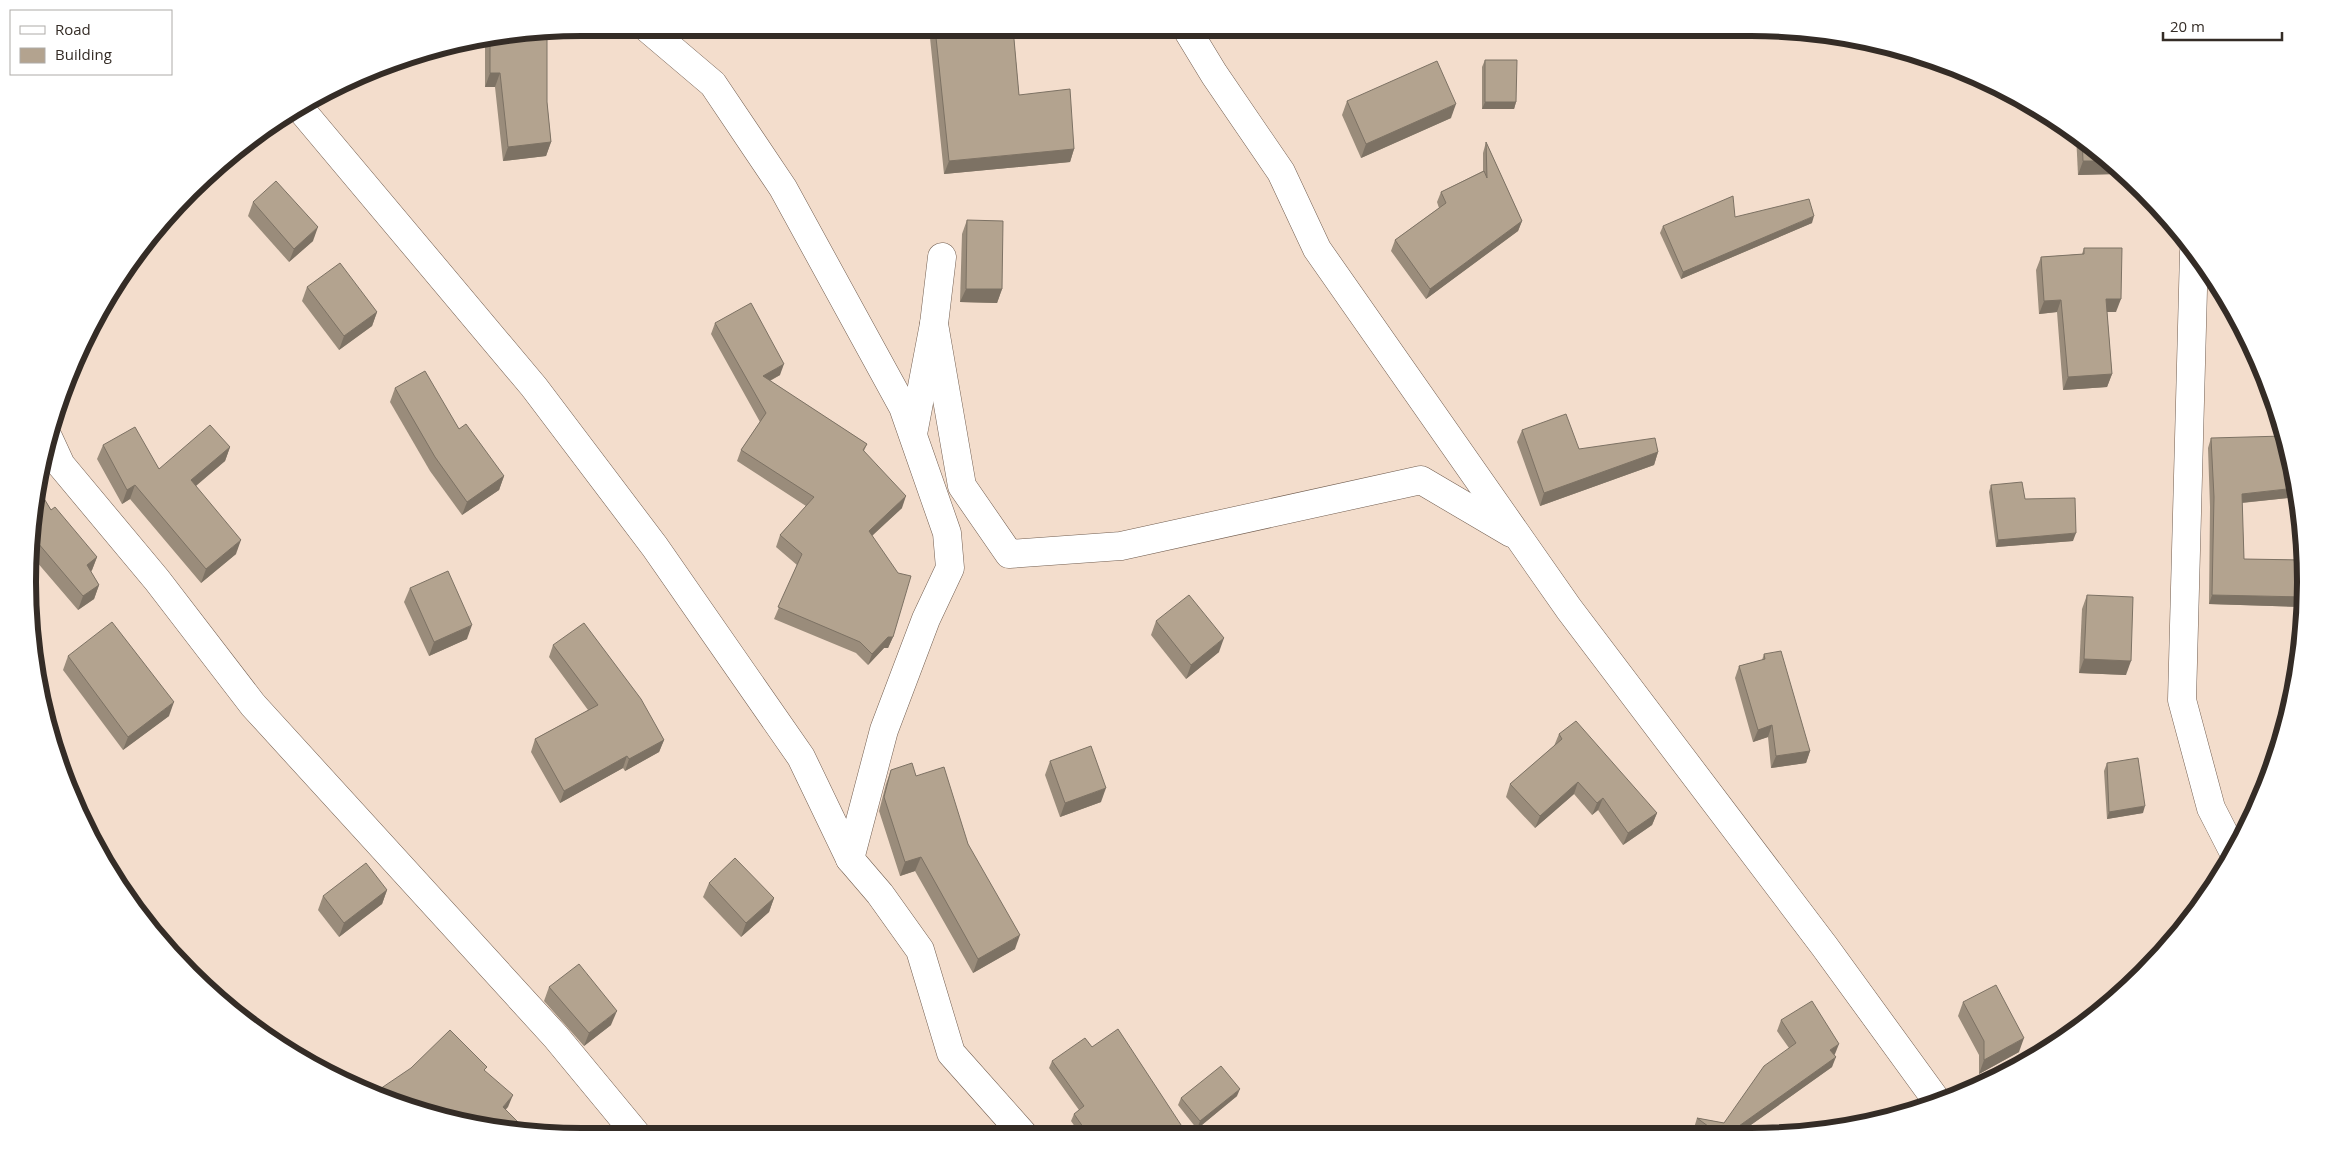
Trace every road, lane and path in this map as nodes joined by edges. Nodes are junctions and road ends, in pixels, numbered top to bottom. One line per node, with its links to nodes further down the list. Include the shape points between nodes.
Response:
1 (656, 36): 7 (street, via 712,84 783,188 903,406)
2 (1191, 36): 9 (street, via 1281,172 1318,250)
3 (303, 113): 11 (street, via 534,387 655,547 801,757)
4 (942, 257): 6 (street)
5 (2194, 263): 10 (street, via 2182,700 2211,808)
6 (934, 324): 7 (street); 9 (street, via 962,486 1009,554 1121,546 1421,480)
7 (913, 435): 11 (street, via 947,533 950,568 926,618 884,730)
8 (53, 448): 13 (street, via 61,464 158,580 254,705 556,1037)
9 (1519, 537): 12 (street, via 1569,609)
10 (2230, 843)
11 (850, 859): 14 (street, via 920,950 951,1053)
12 (1933, 1096)
13 (630, 1128)
14 (1018, 1128)

